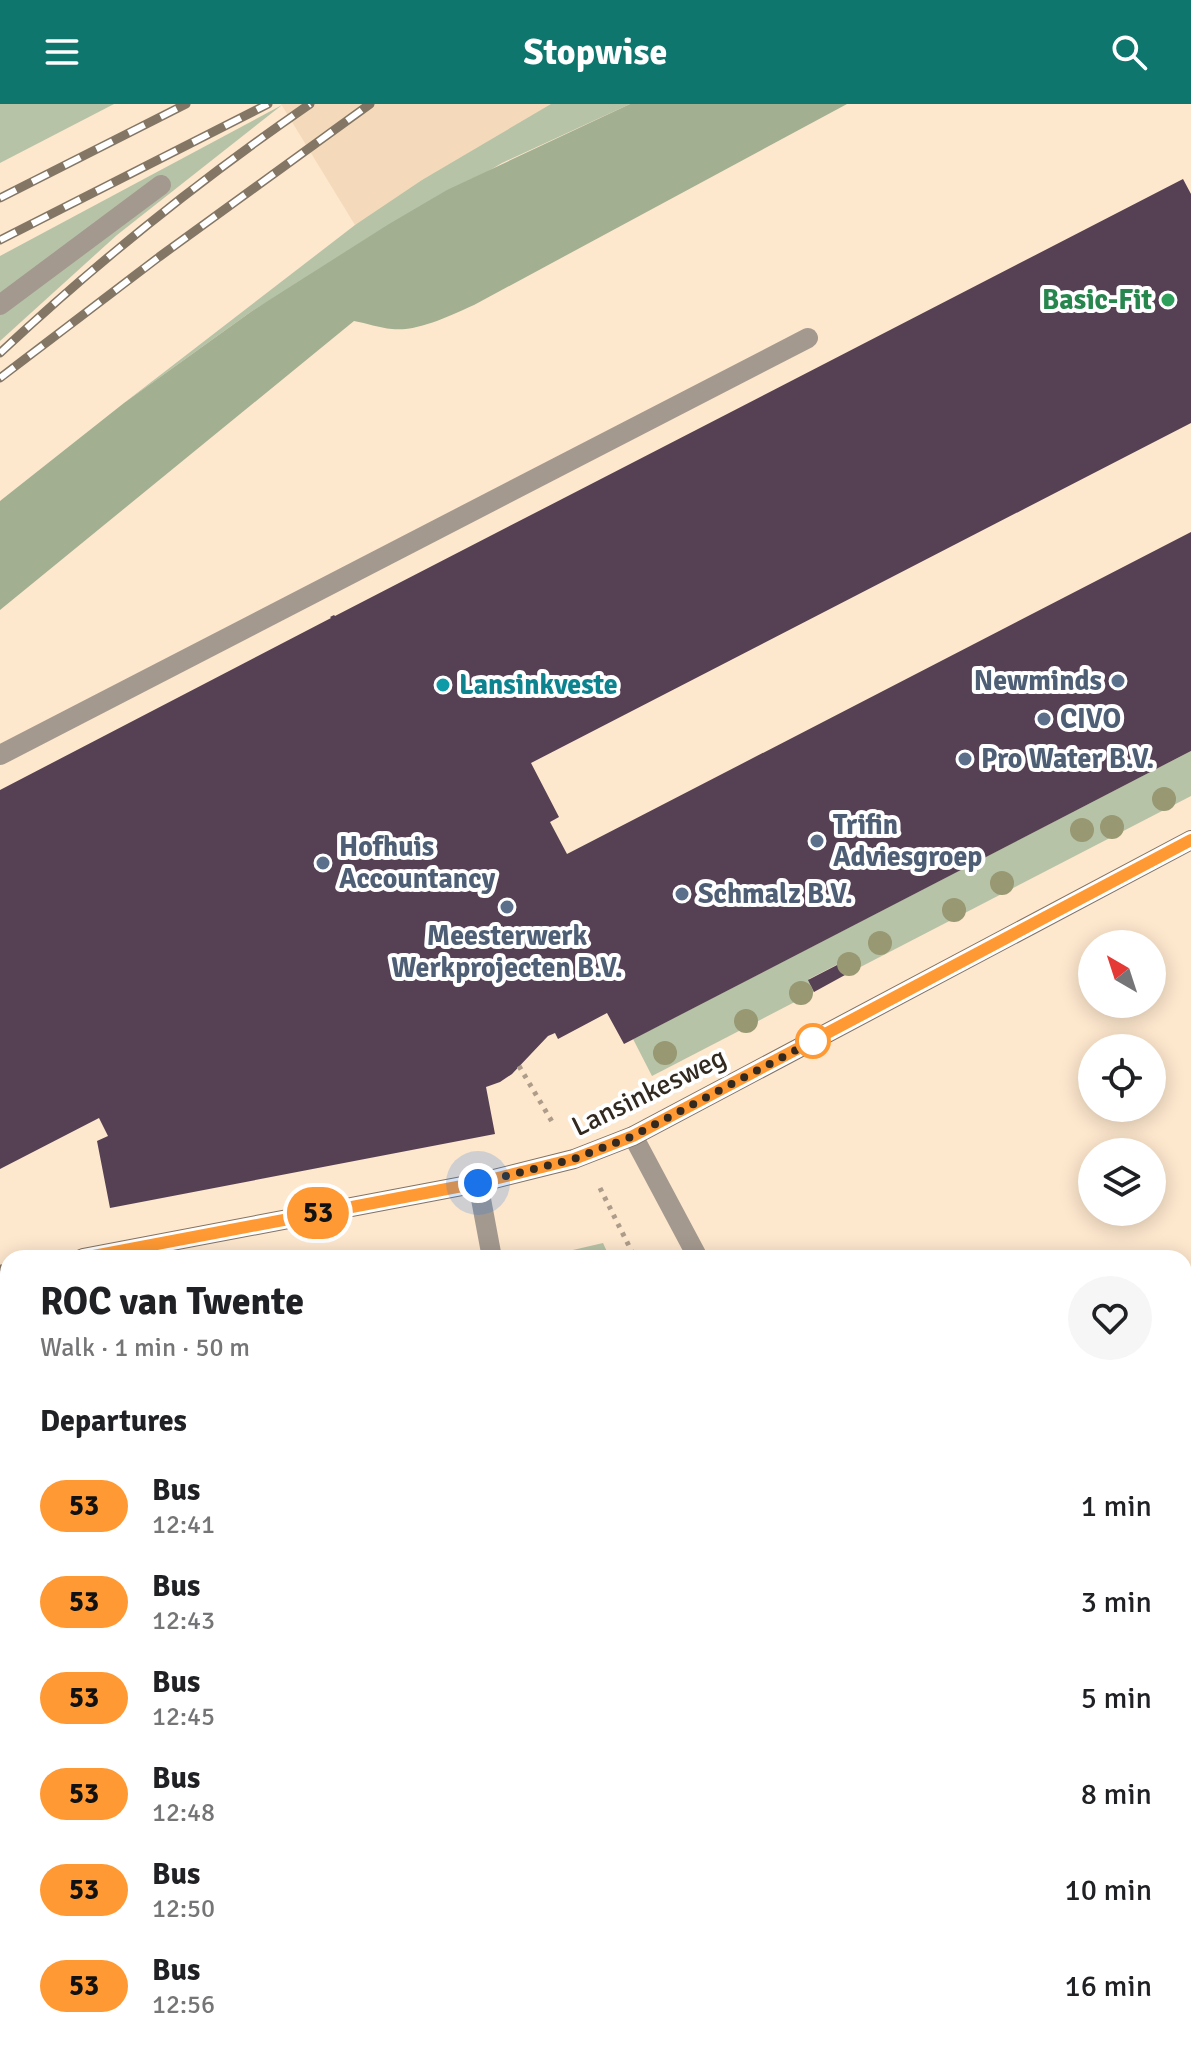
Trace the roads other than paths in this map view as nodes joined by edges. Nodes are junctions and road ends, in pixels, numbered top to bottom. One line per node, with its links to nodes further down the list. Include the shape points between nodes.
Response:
1 (161, 185): 2 (lane)
2 (0, 305)
3 (808, 338): 4 (lane)
4 (0, 755)
5 (1191, 840): 6 (main road, Lansinkesweg)
6 (633, 1136): 7 (main road, Lansinkesweg, via 574,1159); 10 (lane)
7 (478, 1183): 8 (main road, Lansinkesweg); 9 (lane)
8 (125, 1250)
9 (491, 1250)
10 (694, 1250)

